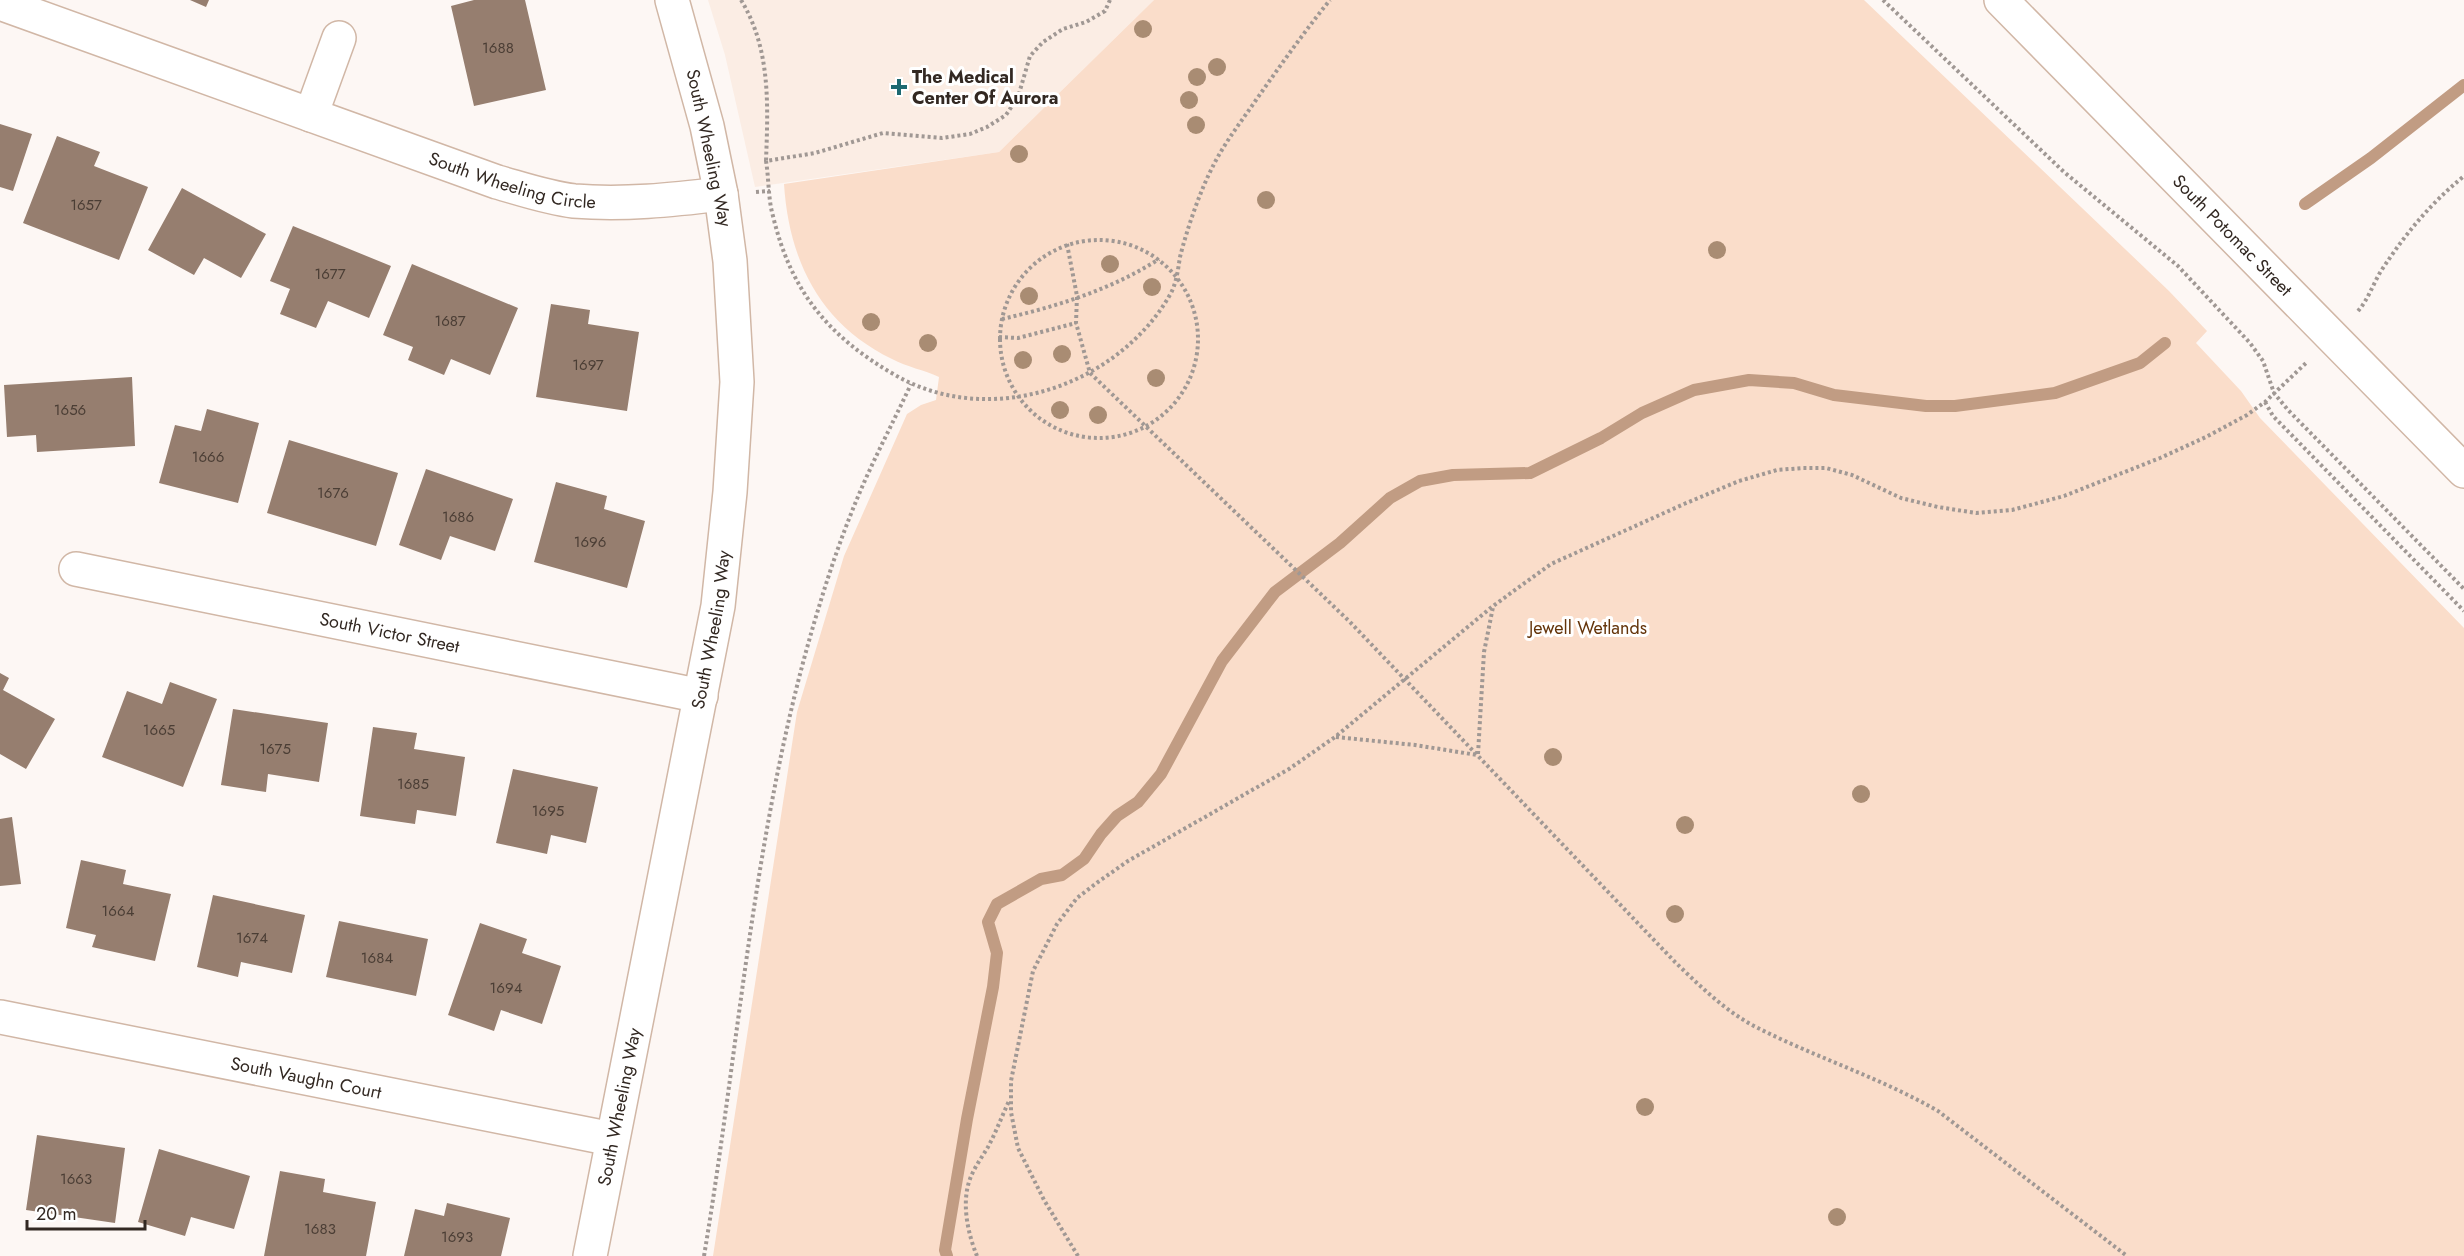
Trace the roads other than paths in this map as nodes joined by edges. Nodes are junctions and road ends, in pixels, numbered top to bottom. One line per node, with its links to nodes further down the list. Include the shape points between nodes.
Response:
1 (672, 0): 6 (street, South Wheeling Way, via 705,116)
2 (2001, 0): 7 (street, South Potomac Street)
3 (0, 3): 5 (street, South Wheeling Circle)
4 (339, 38): 5 (street)
5 (311, 115): 6 (street, South Wheeling Circle, via 497,182 571,201 645,202)
6 (721, 194): 9 (street, South Wheeling Way, via 734,296 737,382 718,606)
7 (2464, 471)
8 (76, 569): 9 (street, South Victor Street)
9 (701, 696): 11 (street, South Wheeling Way)
10 (0, 1017): 11 (street, South Vaughn Court)
11 (612, 1139): 12 (street, South Wheeling Way)
12 (590, 1256)

